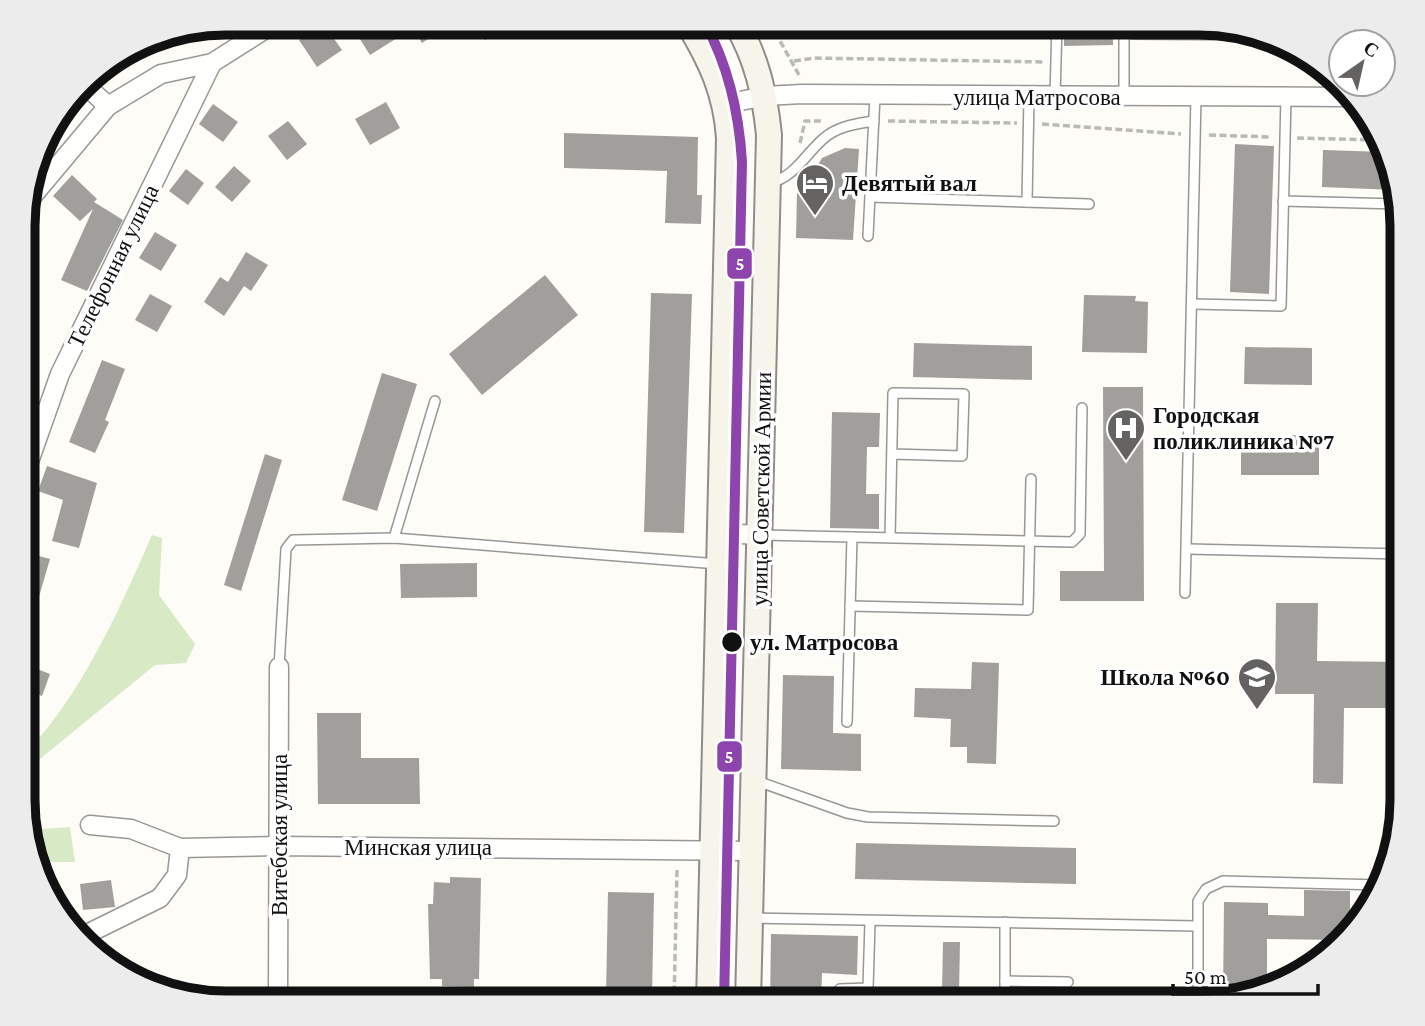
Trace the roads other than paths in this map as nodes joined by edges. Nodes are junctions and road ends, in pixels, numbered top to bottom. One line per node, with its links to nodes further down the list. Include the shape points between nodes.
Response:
1 (256, 35): 6 (street)
2 (695, 35): 16 (main road, улица Советской Армии, via 711,62)
3 (742, 35): 8 (main road, улица Советской Армии)
4 (1057, 35): 11 (lane)
5 (1124, 35): 12 (lane)
6 (212, 63): 17 (street, via 161,74); 30 (street, Телефонная улица, via 60,374)
7 (91, 91): 17 (street)
8 (765, 96): 9 (street, улица Матросова); 16 (street, улица Матросова); 19 (main road, улица Советской Армии)
9 (875, 96): 10 (street, улица Матросова); 18 (lane)
10 (1029, 97): 11 (street, улица Матросова); 23 (lane)
11 (1055, 97): 12 (street, улица Матросова)
12 (1124, 97): 13 (street, улица Матросова)
13 (1196, 97): 14 (street, улица Матросова); 27 (lane)
14 (1286, 97): 15 (street, улица Матросова); 22 (lane)
15 (1327, 97)
16 (725, 104): 33 (main road, улица Советской Армии, via 729,138)
17 (108, 106): 20 (street)
18 (874, 121): 19 (lane, via 841,128 822,139 794,172); 21 (lane)
19 (768, 184): 34 (main road, улица Советской Армии)
20 (40, 187)
21 (870, 197): 23 (lane); 26 (lane)
22 (1283, 201): 25 (lane); 27 (lane, via 1281,306)
23 (1027, 202): 24 (lane)
24 (1089, 204)
25 (1388, 204)
26 (868, 236)
27 (1192, 304): 39 (lane)
28 (435, 401): 37 (lane)
29 (1082, 408): 38 (lane, via 1080,534 1072,542)
30 (35, 443)
31 (892, 454): 31 (lane, via 893,393 964,394 962,456); 36 (lane)
32 (1031, 479): 38 (lane)
33 (720, 533): 34 (street); 41 (main road, улица Советской Армии)
34 (760, 535): 35 (lane); 46 (main road, улица Советской Армии)
35 (852, 537): 36 (lane); 43 (lane)
36 (890, 537): 38 (lane)
37 (394, 538): 41 (lane); 44 (lane, via 293,540 286,549)
38 (1030, 541): 43 (lane, via 1028,610)
39 (1188, 549): 40 (lane); 42 (lane)
40 (1390, 554)
41 (719, 564): 51 (main road, улица Советской Армии)
42 (1185, 593)
43 (850, 606): 45 (lane)
44 (279, 667): 49 (street, Витебская улица)
45 (847, 722)
46 (753, 780): 47 (lane, via 868,817); 52 (main road, улица Советской Армии)
47 (1054, 821)
48 (90, 825): 50 (street, Минская улица, via 131,829)
49 (280, 846): 50 (street, Минская улица); 51 (street, Минская улица); 61 (street, Витебская улица)
50 (180, 848): 58 (street, via 177,875 160,898)
51 (712, 850): 52 (street, Минская улица); 62 (main road, улица Советской Армии)
52 (751, 851): 54 (main road, улица Советской Армии)
53 (1369, 885): 57 (lane, via 1223,881 1206,889 1198,901)
54 (750, 918): 55 (lane); 63 (main road, улица Советской Армии)
55 (870, 922): 56 (lane); 64 (lane, via 868,988)
56 (1005, 922): 57 (lane); 59 (lane)
57 (1197, 926): 66 (lane)
58 (89, 933)
59 (1005, 981): 60 (lane); 65 (lane)
60 (1068, 982)
61 (278, 991)
62 (709, 991)
63 (748, 991)
64 (839, 991)
65 (1005, 991)
66 (1198, 991)

